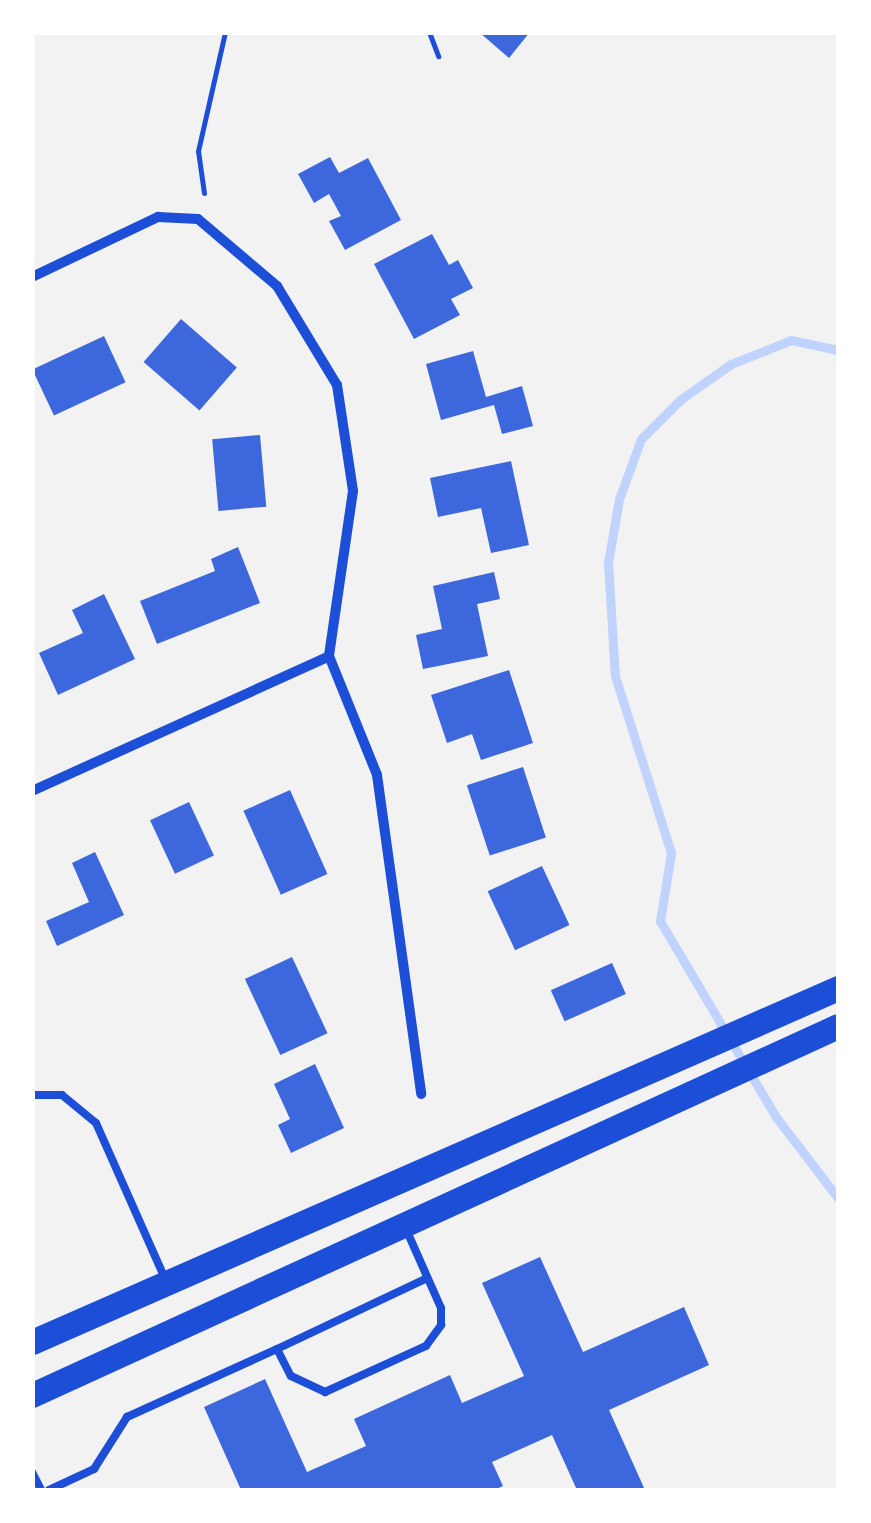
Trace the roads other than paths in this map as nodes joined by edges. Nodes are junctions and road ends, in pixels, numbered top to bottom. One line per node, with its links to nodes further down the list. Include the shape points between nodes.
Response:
1 (32, 277): 2 (street, via 158,217 182,215 216,232 277,286 337,385 353,491)
2 (328, 656): 3 (street); 6 (street, via 378,775)
3 (32, 792)
4 (838, 988): 10 (main road)
5 (838, 1026): 8 (main road)
6 (420, 1094)
7 (32, 1095): 10 (lane, via 62,1095 96,1123)
8 (404, 1225): 9 (lane); 13 (main road)
9 (427, 1278): 12 (lane); 12 (lane, via 441,1308 440,1325 426,1346 325,1392 291,1376)
10 (167, 1283): 11 (main road)
11 (32, 1342)
12 (277, 1349): 16 (lane, via 127,1417 94,1469)
13 (32, 1394)
14 (32, 1472): 15 (lane)
15 (41, 1490)
16 (50, 1490)

